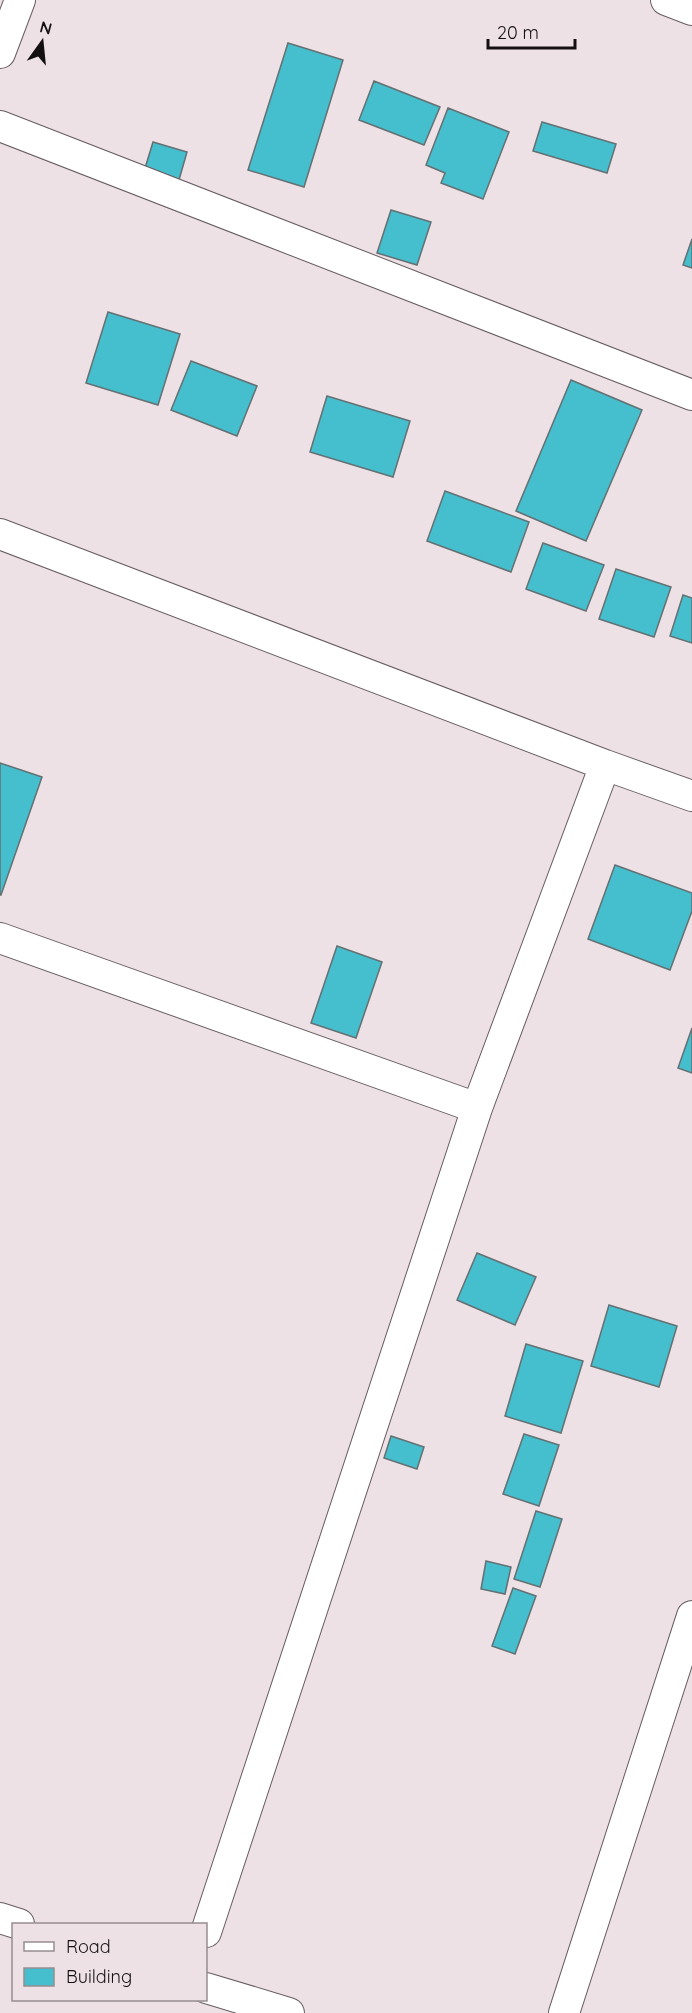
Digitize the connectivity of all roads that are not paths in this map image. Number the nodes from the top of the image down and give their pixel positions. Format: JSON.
{"nodes":[{"id":1,"x":20,"y":0,"type":"edge"},
{"id":2,"x":666,"y":0,"type":"edge"},
{"id":3,"x":692,"y":10,"type":"edge"},
{"id":4,"x":0,"y":53,"type":"edge"},
{"id":5,"x":0,"y":126,"type":"edge"},
{"id":6,"x":692,"y":395,"type":"edge"},
{"id":7,"x":0,"y":534,"type":"edge"},
{"id":8,"x":605,"y":765,"type":"junction"},
{"id":9,"x":692,"y":796,"type":"edge"},
{"id":10,"x":0,"y":938,"type":"edge"},
{"id":11,"x":477,"y":1108,"type":"junction"},
{"id":12,"x":692,"y":1616,"type":"edge"},
{"id":13,"x":0,"y":1918,"type":"edge"},
{"id":14,"x":16,"y":1923,"type":"edge"},
{"id":15,"x":207,"y":1929,"type":"edge"},
{"id":16,"x":207,"y":1988,"type":"edge"},
{"id":17,"x":289,"y":2013,"type":"edge"},
{"id":18,"x":564,"y":2013,"type":"edge"}],
"edges":[{"from":1,"to":4,"type":"street"},
{"from":2,"to":3,"type":"street"},
{"from":5,"to":6,"type":"street"},
{"from":7,"to":8,"type":"street"},
{"from":8,"to":9,"type":"street"},
{"from":8,"to":11,"type":"street"},
{"from":10,"to":11,"type":"street"},
{"from":11,"to":15,"type":"street"},
{"from":12,"to":18,"type":"street"},
{"from":13,"to":14,"type":"street"},
{"from":16,"to":17,"type":"street"}]}
